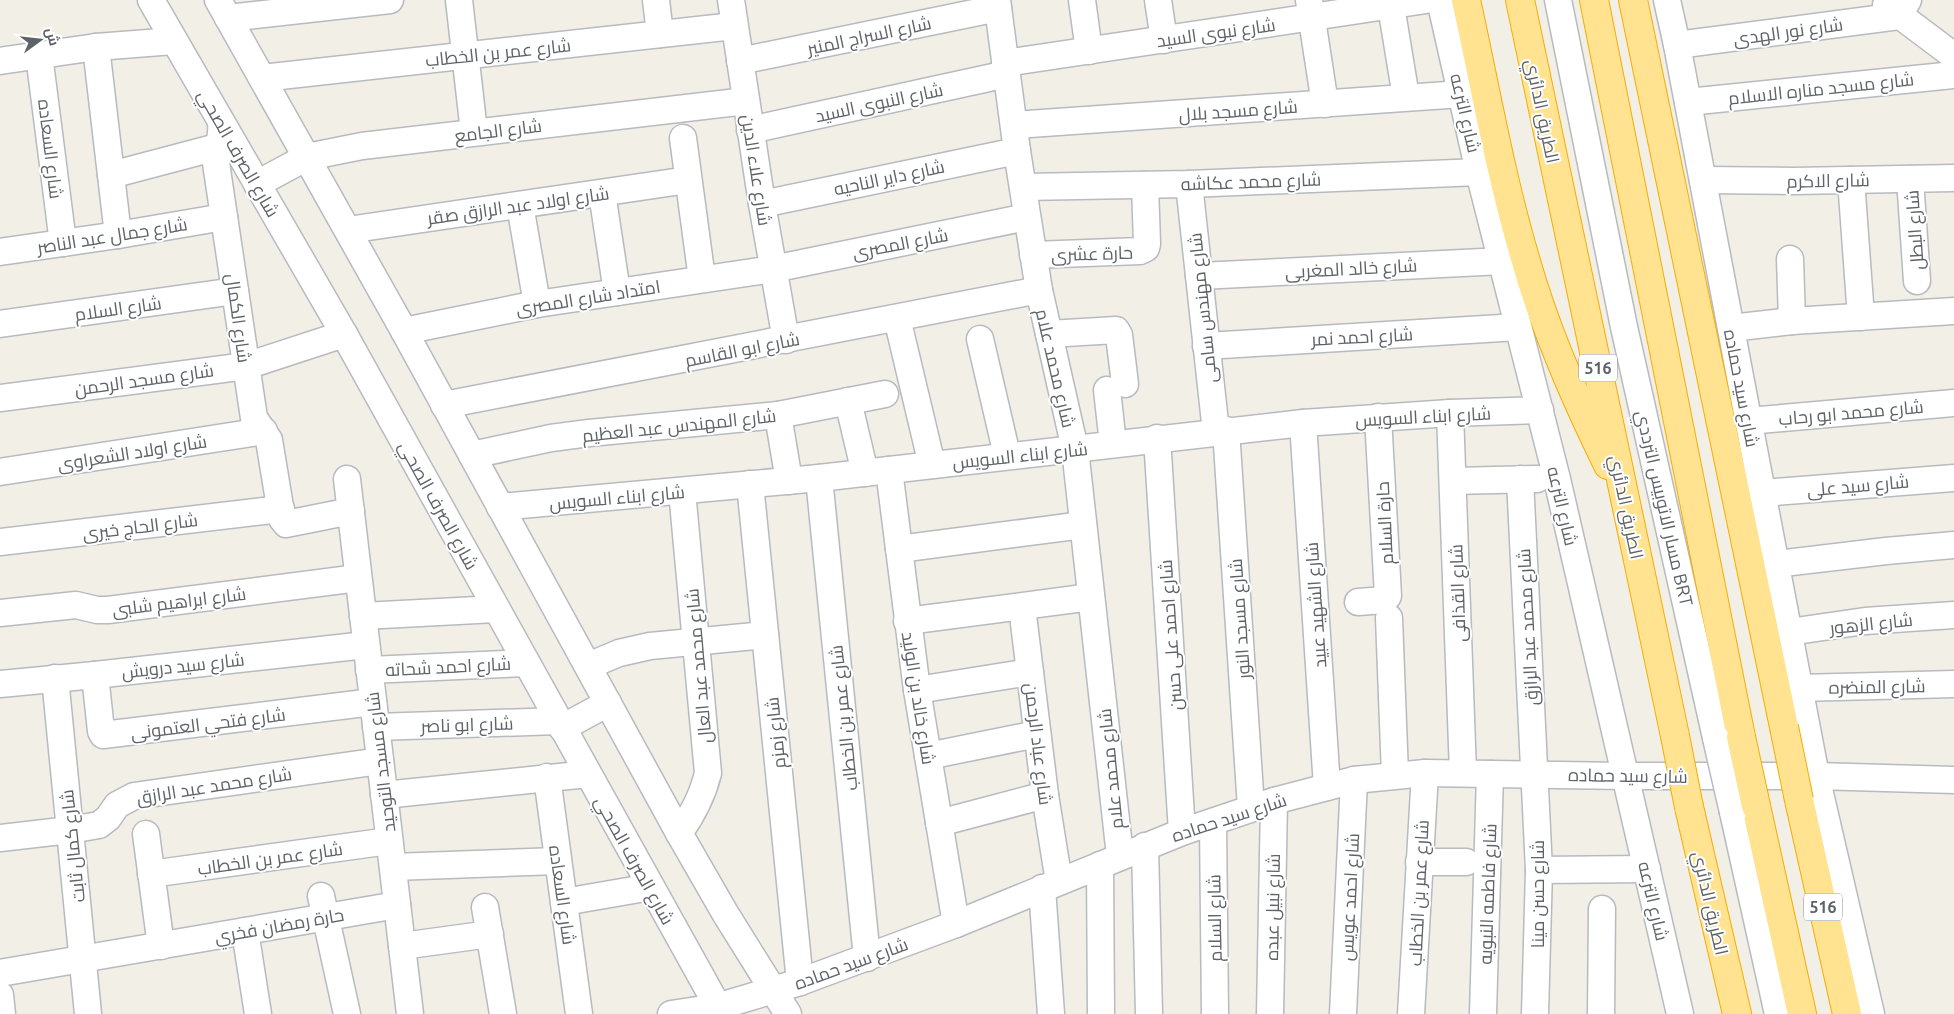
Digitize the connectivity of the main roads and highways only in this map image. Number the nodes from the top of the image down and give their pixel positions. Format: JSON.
{"nodes":[{"id":1,"x":1466,"y":0,"type":"edge"},
{"id":2,"x":1520,"y":0,"type":"edge"},
{"id":3,"x":1594,"y":0,"type":"edge"},
{"id":4,"x":1633,"y":0,"type":"edge"},
{"id":5,"x":1626,"y":500,"type":"junction"},
{"id":6,"x":1737,"y":1014,"type":"edge"},
{"id":7,"x":1802,"y":1014,"type":"edge"},
{"id":8,"x":1847,"y":1014,"type":"edge"}],
"edges":[{"from":1,"to":5,"type":"highway"},
{"from":2,"to":5,"type":"highway","name":"الطريق الدائري","number":"516"},
{"from":3,"to":7,"type":"highway","number":"516","bridge":true},
{"from":4,"to":8,"type":"highway","number":"516","bridge":true},
{"from":5,"to":6,"type":"highway","name":"الطريق الدائري","number":"516","bridge":true}]}
